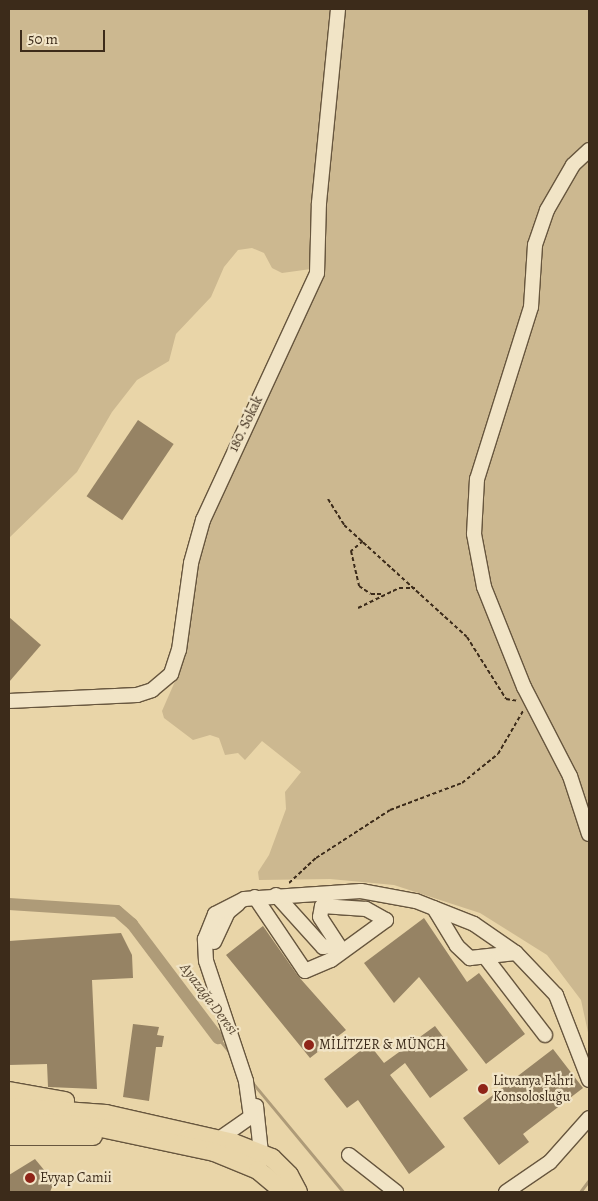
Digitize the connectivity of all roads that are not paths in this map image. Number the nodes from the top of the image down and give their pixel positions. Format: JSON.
{"nodes":[{"id":1,"x":338,"y":9,"type":"edge"},
{"id":2,"x":589,"y":150,"type":"edge"},
{"id":3,"x":9,"y":702,"type":"edge"},
{"id":4,"x":589,"y":834,"type":"edge"},
{"id":5,"x":276,"y":895,"type":"junction"},
{"id":6,"x":250,"y":898,"type":"junction"},
{"id":7,"x":434,"y":908,"type":"junction"},
{"id":8,"x":516,"y":953,"type":"junction"},
{"id":9,"x":486,"y":958,"type":"junction"},
{"id":10,"x":545,"y":1034,"type":"dead end"},
{"id":11,"x":589,"y":1080,"type":"edge"},
{"id":12,"x":9,"y":1091,"type":"edge"},
{"id":13,"x":252,"y":1099,"type":"junction"},
{"id":14,"x":9,"y":1107,"type":"edge"},
{"id":15,"x":106,"y":1114,"type":"junction"},
{"id":16,"x":589,"y":1118,"type":"edge"},
{"id":17,"x":9,"y":1121,"type":"edge"},
{"id":18,"x":9,"y":1136,"type":"edge"},
{"id":19,"x":219,"y":1139,"type":"junction"},
{"id":20,"x":166,"y":1140,"type":"junction"},
{"id":21,"x":261,"y":1153,"type":"junction"},
{"id":22,"x":349,"y":1155,"type":"dead end"},
{"id":23,"x":284,"y":1192,"type":"edge"},
{"id":24,"x":298,"y":1192,"type":"edge"},
{"id":25,"x":396,"y":1192,"type":"edge"},
{"id":26,"x":506,"y":1192,"type":"edge"}],
"edges":[{"from":1,"to":3,"type":"street","name":"180. Sokak"},
{"from":2,"to":4,"type":"street"},
{"from":5,"to":6,"type":"street"},
{"from":5,"to":6,"type":"street"},
{"from":5,"to":7,"type":"street"},
{"from":6,"to":13,"type":"street"},
{"from":7,"to":8,"type":"street"},
{"from":7,"to":9,"type":"street"},
{"from":8,"to":9,"type":"street"},
{"from":8,"to":11,"type":"street"},
{"from":9,"to":10,"type":"street"},
{"from":12,"to":15,"type":"main road"},
{"from":13,"to":19,"type":"street"},
{"from":13,"to":21,"type":"street"},
{"from":14,"to":15,"type":"main road"},
{"from":15,"to":19,"type":"main road"},
{"from":16,"to":26,"type":"street"},
{"from":17,"to":20,"type":"main road"},
{"from":18,"to":20,"type":"main road"},
{"from":19,"to":21,"type":"main road"},
{"from":20,"to":23,"type":"main road"},
{"from":21,"to":24,"type":"main road"},
{"from":22,"to":25,"type":"street"}]}
